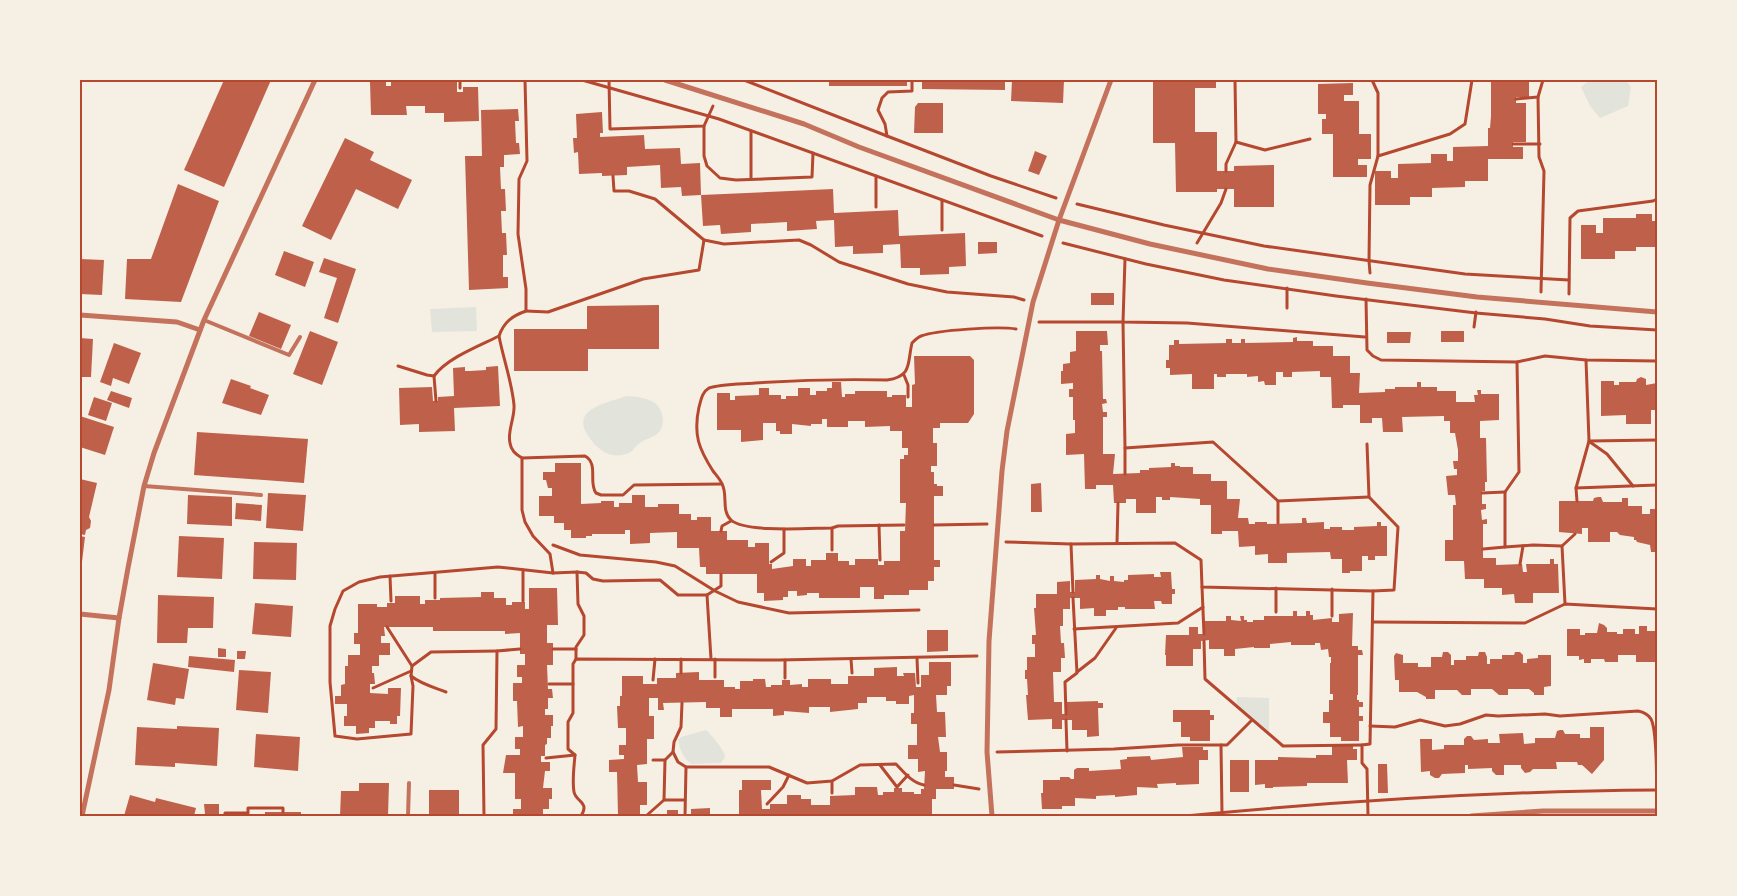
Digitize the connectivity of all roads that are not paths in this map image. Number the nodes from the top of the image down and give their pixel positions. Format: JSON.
{"nodes":[{"id":1,"x":315,"y":80,"type":"edge"},
{"id":2,"x":665,"y":80,"type":"edge"},
{"id":3,"x":1112,"y":80,"type":"edge"},
{"id":4,"x":1059,"y":220,"type":"junction"},
{"id":5,"x":1657,"y":312,"type":"edge"},
{"id":6,"x":80,"y":315,"type":"edge"},
{"id":7,"x":204,"y":320,"type":"junction"},
{"id":8,"x":200,"y":330,"type":"junction"},
{"id":9,"x":300,"y":337,"type":"dead end"},
{"id":10,"x":144,"y":486,"type":"junction"},
{"id":11,"x":261,"y":496,"type":"dead end"},
{"id":12,"x":80,"y":614,"type":"edge"},
{"id":13,"x":118,"y":618,"type":"junction"},
{"id":14,"x":409,"y":783,"type":"dead end"},
{"id":15,"x":1657,"y":811,"type":"edge"},
{"id":16,"x":1543,"y":814,"type":"edge"},
{"id":17,"x":82,"y":816,"type":"edge"},
{"id":18,"x":408,"y":816,"type":"edge"},
{"id":19,"x":992,"y":816,"type":"edge"},
{"id":20,"x":1471,"y":816,"type":"edge"}],
"edges":[{"from":1,"to":7,"type":"street"},
{"from":2,"to":4,"type":"street"},
{"from":3,"to":4,"type":"street"},
{"from":4,"to":5,"type":"street"},
{"from":4,"to":19,"type":"street"},
{"from":6,"to":8,"type":"street"},
{"from":7,"to":8,"type":"street"},
{"from":7,"to":9,"type":"lane"},
{"from":8,"to":10,"type":"street"},
{"from":10,"to":11,"type":"lane"},
{"from":10,"to":13,"type":"street"},
{"from":12,"to":13,"type":"street"},
{"from":13,"to":17,"type":"street"},
{"from":14,"to":18,"type":"lane"},
{"from":15,"to":16,"type":"street"},
{"from":16,"to":20,"type":"street"}]}
